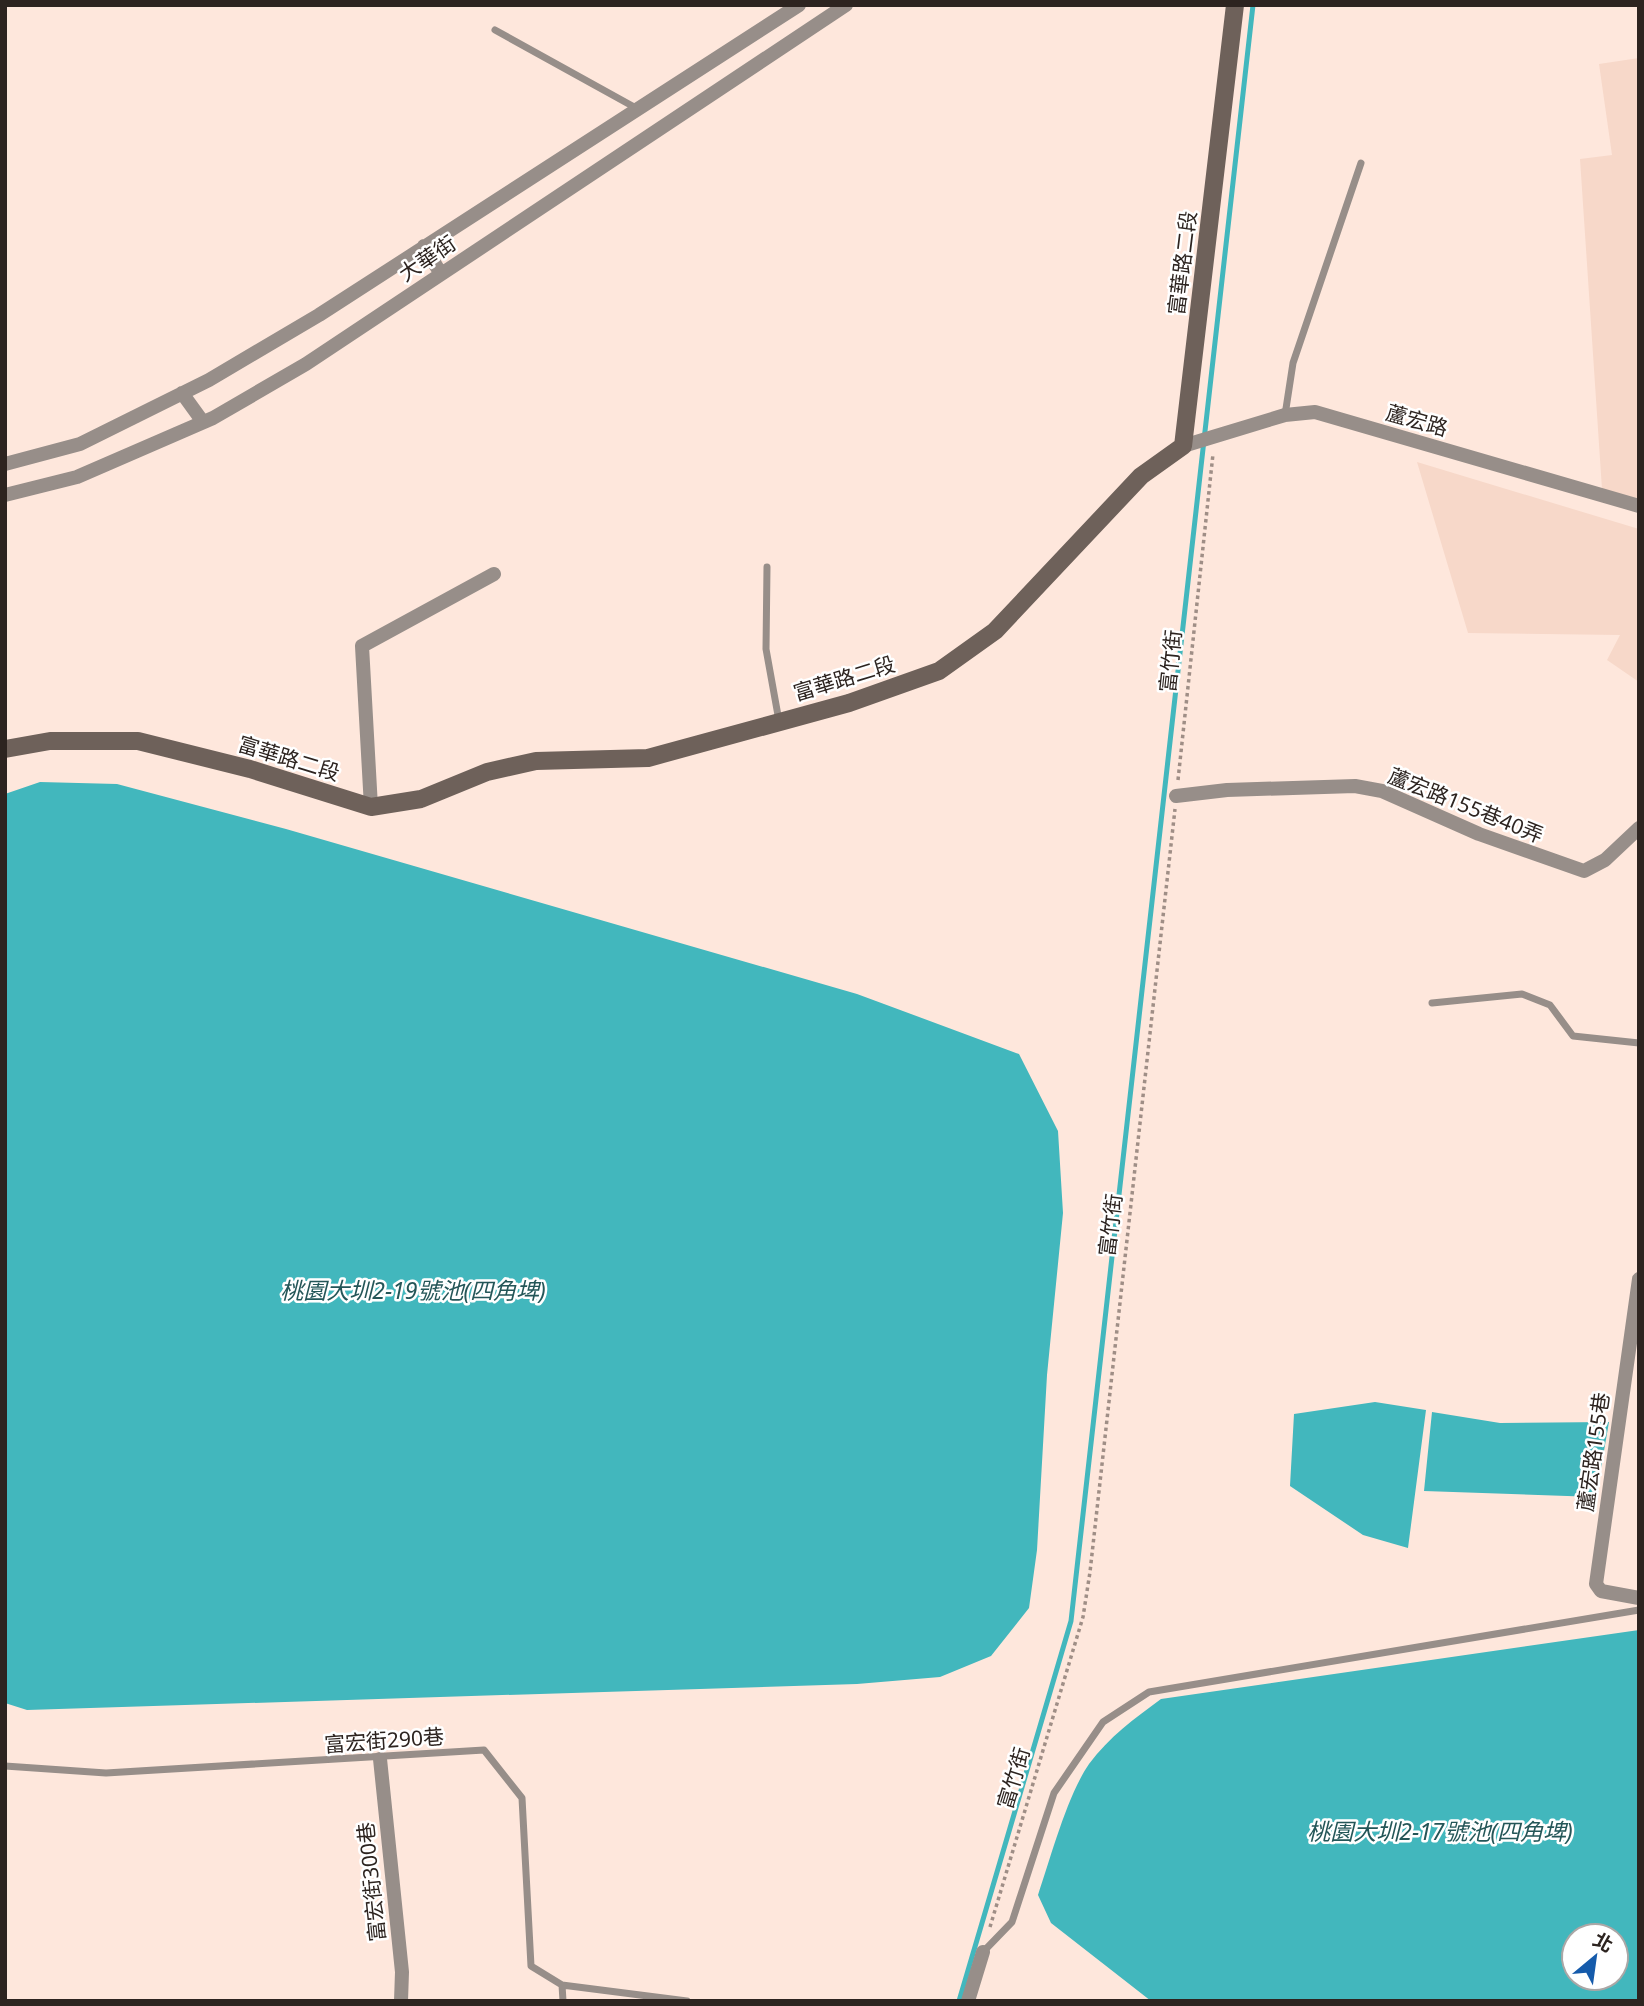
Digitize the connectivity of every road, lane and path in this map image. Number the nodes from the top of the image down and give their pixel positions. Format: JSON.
{"nodes":[{"id":1,"x":799,"y":5,"type":"edge"},
{"id":2,"x":846,"y":5,"type":"edge"},
{"id":3,"x":1235,"y":5,"type":"edge"},
{"id":4,"x":495,"y":30,"type":"dead end"},
{"id":5,"x":715,"y":60,"type":"junction"},
{"id":6,"x":729,"y":81,"type":"junction"},
{"id":7,"x":636,"y":108,"type":"junction"},
{"id":8,"x":1361,"y":163,"type":"dead end"},
{"id":9,"x":424,"y":246,"type":"junction"},
{"id":10,"x":441,"y":274,"type":"junction"},
{"id":11,"x":182,"y":393,"type":"junction"},
{"id":12,"x":1284,"y":415,"type":"junction"},
{"id":13,"x":203,"y":422,"type":"junction"},
{"id":14,"x":1201,"y":442,"type":"junction"},
{"id":15,"x":5,"y":464,"type":"edge"},
{"id":16,"x":5,"y":495,"type":"edge"},
{"id":17,"x":1639,"y":506,"type":"edge"},
{"id":18,"x":767,"y":567,"type":"dead end"},
{"id":19,"x":494,"y":574,"type":"dead end"},
{"id":20,"x":779,"y":722,"type":"junction"},
{"id":21,"x":5,"y":749,"type":"edge"},
{"id":22,"x":1176,"y":796,"type":"junction"},
{"id":23,"x":371,"y":807,"type":"junction"},
{"id":24,"x":1639,"y":828,"type":"edge"},
{"id":25,"x":1432,"y":1003,"type":"dead end"},
{"id":26,"x":1639,"y":1043,"type":"edge"},
{"id":27,"x":1639,"y":1279,"type":"edge"},
{"id":28,"x":1639,"y":1598,"type":"edge"},
{"id":29,"x":1639,"y":1609,"type":"edge"},
{"id":30,"x":380,"y":1759,"type":"junction"},
{"id":31,"x":5,"y":1766,"type":"edge"},
{"id":32,"x":983,"y":1952,"type":"junction"},
{"id":33,"x":562,"y":1984,"type":"junction"},
{"id":34,"x":401,"y":2001,"type":"edge"},
{"id":35,"x":563,"y":2001,"type":"edge"},
{"id":36,"x":687,"y":2001,"type":"edge"},
{"id":37,"x":968,"y":2001,"type":"edge"}],
"edges":[{"from":1,"to":5,"type":"street","name":"大華街"},
{"from":2,"to":6,"type":"street","name":"大華街"},
{"from":3,"to":14,"type":"street","name":"富華路二段"},
{"from":4,"to":7,"type":"lane"},
{"from":5,"to":6,"type":"street"},
{"from":5,"to":7,"type":"street","name":"大華街"},
{"from":6,"to":10,"type":"street","name":"大華街"},
{"from":7,"to":9,"type":"street","name":"大華街"},
{"from":8,"to":12,"type":"lane"},
{"from":9,"to":10,"type":"street"},
{"from":9,"to":11,"type":"street","name":"大華街"},
{"from":10,"to":13,"type":"street","name":"大華街"},
{"from":11,"to":13,"type":"street"},
{"from":11,"to":15,"type":"street","name":"大華街"},
{"from":12,"to":14,"type":"street","name":"蘆宏路"},
{"from":12,"to":17,"type":"street","name":"蘆宏路"},
{"from":13,"to":16,"type":"street","name":"大華街"},
{"from":14,"to":20,"type":"street","name":"富華路二段"},
{"from":14,"to":22,"type":"path","name":"富竹街"},
{"from":18,"to":20,"type":"lane"},
{"from":19,"to":23,"type":"street"},
{"from":20,"to":23,"type":"street","name":"富華路二段"},
{"from":21,"to":23,"type":"street","name":"富華路二段"},
{"from":22,"to":24,"type":"street","name":"蘆宏路155巷40弄"},
{"from":22,"to":32,"type":"path","name":"富竹街"},
{"from":25,"to":26,"type":"lane"},
{"from":27,"to":28,"type":"street","name":"蘆宏路155巷"},
{"from":29,"to":32,"type":"lane"},
{"from":30,"to":31,"type":"lane","name":"富宏街290巷"},
{"from":30,"to":33,"type":"lane","name":"富宏街290巷"},
{"from":30,"to":34,"type":"street","name":"富宏街300巷"},
{"from":32,"to":37,"type":"street"},
{"from":33,"to":35,"type":"lane"},
{"from":33,"to":36,"type":"lane"}]}
